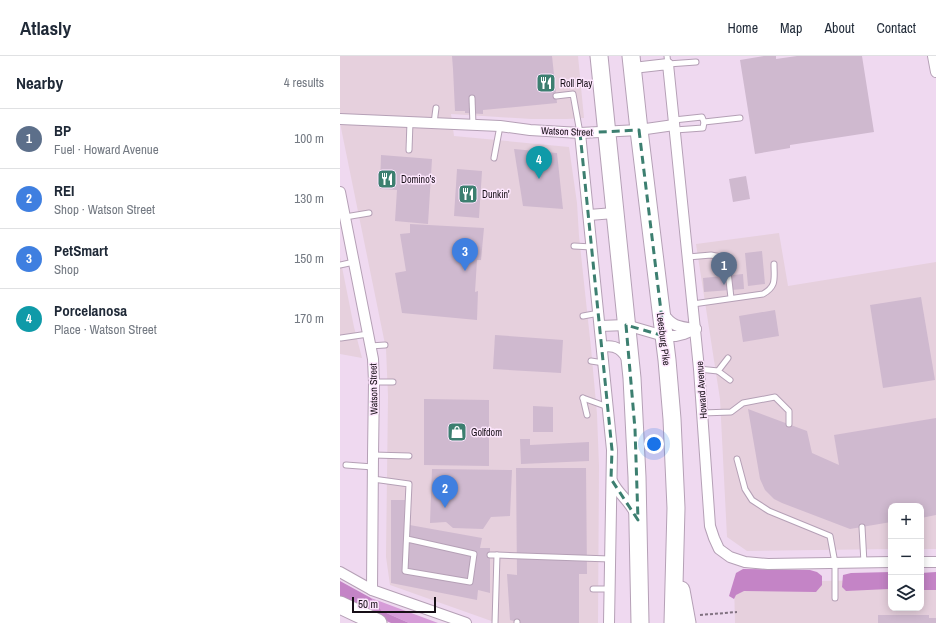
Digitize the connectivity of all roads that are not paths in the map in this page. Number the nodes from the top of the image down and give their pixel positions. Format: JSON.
{"nodes":[{"id":1,"x":598,"y":56,"type":"edge"},
{"id":2,"x":668,"y":60,"type":"edge"},
{"id":3,"x":632,"y":62,"type":"edge"},
{"id":4,"x":696,"y":62,"type":"dead end"},
{"id":5,"x":556,"y":96,"type":"dead end"},
{"id":6,"x":472,"y":98,"type":"dead end"},
{"id":7,"x":436,"y":108,"type":"dead end"},
{"id":8,"x":740,"y":118,"type":"dead end"},
{"id":9,"x":340,"y":119,"type":"edge"},
{"id":10,"x":410,"y":122,"type":"junction"},
{"id":11,"x":434,"y":123,"type":"junction"},
{"id":12,"x":473,"y":125,"type":"junction"},
{"id":13,"x":674,"y":125,"type":"junction"},
{"id":14,"x":703,"y":125,"type":"junction"},
{"id":15,"x":500,"y":126,"type":"junction"},
{"id":16,"x":639,"y":130,"type":"junction"},
{"id":17,"x":606,"y":131,"type":"junction"},
{"id":18,"x":580,"y":133,"type":"junction"},
{"id":19,"x":409,"y":150,"type":"dead end"},
{"id":20,"x":494,"y":158,"type":"dead end"},
{"id":21,"x":340,"y":192,"type":"edge"},
{"id":22,"x":369,"y":213,"type":"dead end"},
{"id":23,"x":614,"y":213,"type":"junction"},
{"id":24,"x":589,"y":215,"type":"junction"},
{"id":25,"x":342,"y":217,"type":"edge"},
{"id":26,"x":574,"y":246,"type":"dead end"},
{"id":27,"x":592,"y":247,"type":"junction"},
{"id":28,"x":688,"y":257,"type":"junction"},
{"id":29,"x":354,"y":262,"type":"junction"},
{"id":30,"x":774,"y":264,"type":"dead end"},
{"id":31,"x":340,"y":266,"type":"edge"},
{"id":32,"x":731,"y":298,"type":"junction"},
{"id":33,"x":693,"y":304,"type":"junction"},
{"id":34,"x":660,"y":310,"type":"junction"},
{"id":35,"x":599,"y":313,"type":"junction"},
{"id":36,"x":583,"y":316,"type":"dead end"},
{"id":37,"x":626,"y":325,"type":"junction"},
{"id":38,"x":600,"y":326,"type":"junction"},
{"id":39,"x":696,"y":328,"type":"junction"},
{"id":40,"x":368,"y":334,"type":"junction"},
{"id":41,"x":664,"y":336,"type":"junction"},
{"id":42,"x":341,"y":338,"type":"edge"},
{"id":43,"x":385,"y":345,"type":"dead end"},
{"id":44,"x":370,"y":346,"type":"junction"},
{"id":45,"x":602,"y":347,"type":"junction"},
{"id":46,"x":728,"y":358,"type":"dead end"},
{"id":47,"x":591,"y":361,"type":"dead end"},
{"id":48,"x":604,"y":363,"type":"junction"},
{"id":49,"x":631,"y":367,"type":"junction"},
{"id":50,"x":700,"y":369,"type":"junction"},
{"id":51,"x":718,"y":371,"type":"junction"},
{"id":52,"x":730,"y":380,"type":"dead end"},
{"id":53,"x":374,"y":382,"type":"junction"},
{"id":54,"x":393,"y":382,"type":"dead end"},
{"id":55,"x":608,"y":407,"type":"junction"},
{"id":56,"x":702,"y":413,"type":"junction"},
{"id":57,"x":587,"y":415,"type":"dead end"},
{"id":58,"x":789,"y":424,"type":"dead end"},
{"id":59,"x":373,"y":455,"type":"junction"},
{"id":60,"x":409,"y":456,"type":"dead end"},
{"id":61,"x":737,"y":459,"type":"dead end"},
{"id":62,"x":346,"y":465,"type":"dead end"},
{"id":63,"x":373,"y":467,"type":"junction"},
{"id":64,"x":372,"y":479,"type":"junction"},
{"id":65,"x":611,"y":479,"type":"junction"},
{"id":66,"x":638,"y":520,"type":"junction"},
{"id":67,"x":862,"y":527,"type":"dead end"},
{"id":68,"x":407,"y":539,"type":"junction"},
{"id":69,"x":490,"y":555,"type":"dead end"},
{"id":70,"x":497,"y":555,"type":"junction"},
{"id":71,"x":675,"y":555,"type":"junction"},
{"id":72,"x":610,"y":559,"type":"junction"},
{"id":73,"x":888,"y":562,"type":"edge"},
{"id":74,"x":924,"y":562,"type":"edge"},
{"id":75,"x":936,"y":562,"type":"edge"},
{"id":76,"x":835,"y":563,"type":"junction"},
{"id":77,"x":864,"y":563,"type":"junction"},
{"id":78,"x":340,"y":572,"type":"edge"},
{"id":79,"x":593,"y":589,"type":"dead end"},
{"id":80,"x":610,"y":589,"type":"junction"},
{"id":81,"x":372,"y":590,"type":"junction"},
{"id":82,"x":835,"y":598,"type":"dead end"},
{"id":83,"x":340,"y":605,"type":"edge"},
{"id":84,"x":693,"y":619,"type":"edge"},
{"id":85,"x":378,"y":623,"type":"edge"},
{"id":86,"x":466,"y":623,"type":"edge"},
{"id":87,"x":495,"y":623,"type":"edge"},
{"id":88,"x":609,"y":623,"type":"edge"},
{"id":89,"x":640,"y":623,"type":"edge"},
{"id":90,"x":673,"y":623,"type":"edge"}],
"edges":[{"from":1,"to":17,"type":"highway"},
{"from":2,"to":3,"type":"street"},
{"from":2,"to":4,"type":"lane"},
{"from":2,"to":13,"type":"street","name":"Howard Avenue"},
{"from":3,"to":16,"type":"highway","name":"Leesburg Pike"},
{"from":5,"to":18,"type":"lane"},
{"from":6,"to":12,"type":"lane"},
{"from":7,"to":11,"type":"lane"},
{"from":8,"to":14,"type":"lane"},
{"from":9,"to":10,"type":"street","name":"Watson Street"},
{"from":10,"to":11,"type":"street","name":"Watson Street"},
{"from":10,"to":19,"type":"lane"},
{"from":11,"to":12,"type":"street","name":"Watson Street"},
{"from":12,"to":15,"type":"street","name":"Watson Street"},
{"from":13,"to":14,"type":"lane"},
{"from":13,"to":14,"type":"lane"},
{"from":13,"to":16,"type":"street","name":"Watson Street"},
{"from":13,"to":28,"type":"street","name":"Howard Avenue"},
{"from":15,"to":18,"type":"street","name":"Watson Street"},
{"from":15,"to":20,"type":"lane"},
{"from":16,"to":17,"type":"street","name":"Watson Street"},
{"from":16,"to":34,"type":"highway","name":"Leesburg Pike"},
{"from":17,"to":18,"type":"street","name":"Watson Street"},
{"from":17,"to":23,"type":"highway"},
{"from":18,"to":24,"type":"street"},
{"from":21,"to":25,"type":"street","name":"Watson Street"},
{"from":22,"to":25,"type":"lane"},
{"from":23,"to":24,"type":"street"},
{"from":23,"to":37,"type":"highway"},
{"from":24,"to":27,"type":"street"},
{"from":25,"to":29,"type":"street","name":"Watson Street"},
{"from":26,"to":27,"type":"lane"},
{"from":27,"to":35,"type":"street"},
{"from":28,"to":32,"type":"lane"},
{"from":28,"to":33,"type":"street","name":"Howard Avenue"},
{"from":29,"to":31,"type":"lane"},
{"from":29,"to":40,"type":"street","name":"Watson Street"},
{"from":30,"to":32,"type":"lane"},
{"from":32,"to":33,"type":"lane"},
{"from":33,"to":39,"type":"street","name":"Howard Avenue"},
{"from":34,"to":39,"type":"street"},
{"from":34,"to":41,"type":"highway","name":"Leesburg Pike"},
{"from":35,"to":36,"type":"lane"},
{"from":35,"to":38,"type":"street"},
{"from":37,"to":38,"type":"street"},
{"from":37,"to":41,"type":"street"},
{"from":37,"to":49,"type":"highway"},
{"from":38,"to":45,"type":"street"},
{"from":39,"to":41,"type":"street"},
{"from":39,"to":50,"type":"street","name":"Howard Avenue"},
{"from":40,"to":42,"type":"lane"},
{"from":40,"to":44,"type":"street","name":"Watson Street"},
{"from":41,"to":71,"type":"highway","name":"Leesburg Pike"},
{"from":43,"to":44,"type":"lane"},
{"from":44,"to":53,"type":"street","name":"Watson Street"},
{"from":45,"to":48,"type":"street"},
{"from":45,"to":49,"type":"street"},
{"from":46,"to":51,"type":"lane"},
{"from":47,"to":48,"type":"lane"},
{"from":48,"to":55,"type":"street"},
{"from":49,"to":66,"type":"highway"},
{"from":50,"to":51,"type":"lane"},
{"from":50,"to":56,"type":"street","name":"Howard Avenue"},
{"from":51,"to":52,"type":"lane"},
{"from":53,"to":54,"type":"lane"},
{"from":53,"to":59,"type":"street","name":"Watson Street"},
{"from":55,"to":57,"type":"lane"},
{"from":55,"to":65,"type":"street"},
{"from":56,"to":58,"type":"lane"},
{"from":56,"to":76,"type":"street","name":"Howard Avenue"},
{"from":59,"to":60,"type":"lane"},
{"from":59,"to":63,"type":"street","name":"Watson Street"},
{"from":61,"to":76,"type":"lane"},
{"from":62,"to":63,"type":"lane"},
{"from":63,"to":64,"type":"street","name":"Watson Street"},
{"from":64,"to":68,"type":"lane"},
{"from":64,"to":81,"type":"street","name":"Watson Street"},
{"from":65,"to":66,"type":"street"},
{"from":65,"to":72,"type":"street"},
{"from":66,"to":89,"type":"highway"},
{"from":67,"to":77,"type":"lane"},
{"from":68,"to":68,"type":"lane"},
{"from":69,"to":70,"type":"lane"},
{"from":70,"to":72,"type":"lane"},
{"from":70,"to":87,"type":"lane"},
{"from":71,"to":84,"type":"highway"},
{"from":71,"to":90,"type":"highway","name":"Leesburg Pike"},
{"from":72,"to":80,"type":"street"},
{"from":73,"to":77,"type":"street","name":"Howard Avenue"},
{"from":74,"to":75,"type":"street"},
{"from":76,"to":77,"type":"street","name":"Howard Avenue"},
{"from":76,"to":82,"type":"lane"},
{"from":78,"to":81,"type":"street"},
{"from":79,"to":80,"type":"lane"},
{"from":80,"to":88,"type":"street"},
{"from":81,"to":86,"type":"street"},
{"from":83,"to":85,"type":"highway"}]}
